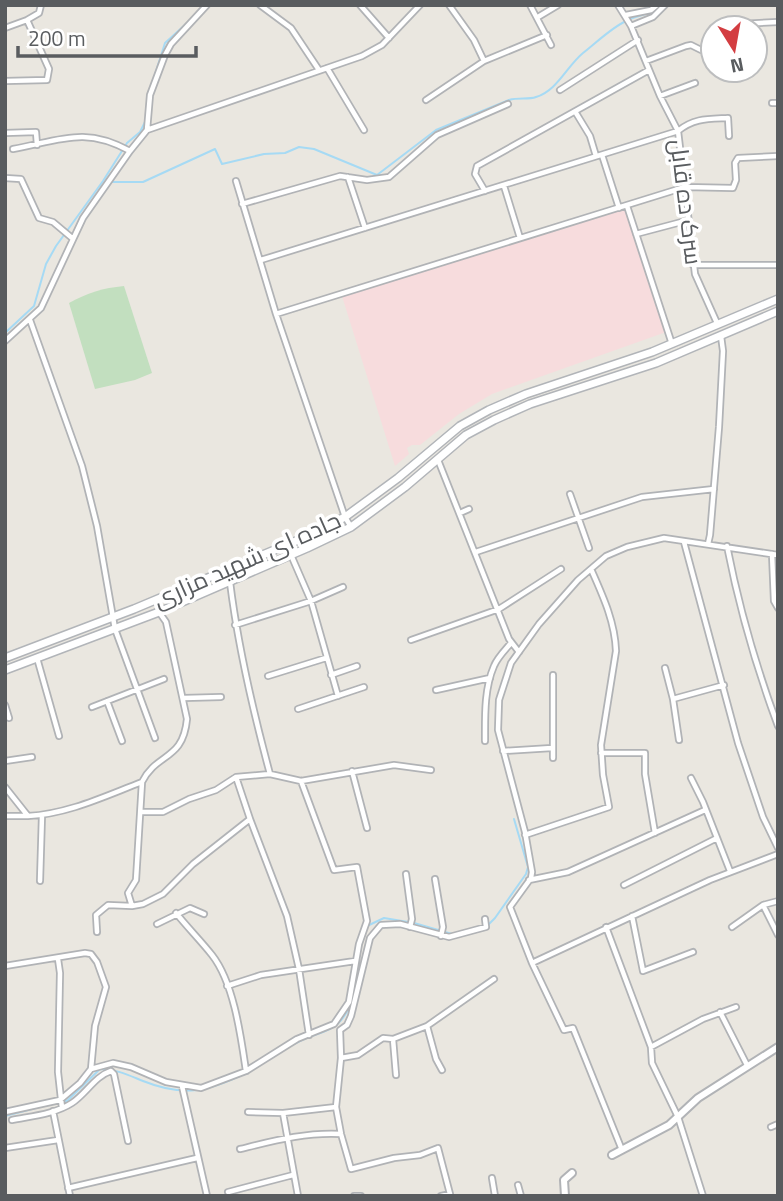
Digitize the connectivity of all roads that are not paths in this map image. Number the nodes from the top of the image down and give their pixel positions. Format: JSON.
{"nodes":[{"id":1,"x":41,"y":5,"type":"edge"},
{"id":2,"x":207,"y":5,"type":"edge"},
{"id":3,"x":260,"y":5,"type":"edge"},
{"id":4,"x":360,"y":5,"type":"edge"},
{"id":5,"x":420,"y":5,"type":"edge"},
{"id":6,"x":449,"y":5,"type":"edge"},
{"id":7,"x":530,"y":5,"type":"edge"},
{"id":8,"x":558,"y":5,"type":"edge"},
{"id":9,"x":618,"y":5,"type":"edge"},
{"id":10,"x":657,"y":5,"type":"edge"},
{"id":11,"x":665,"y":5,"type":"edge"},
{"id":12,"x":626,"y":15,"type":"junction"},
{"id":13,"x":538,"y":17,"type":"junction"},
{"id":14,"x":27,"y":20,"type":"junction"},
{"id":15,"x":631,"y":26,"type":"junction"},
{"id":16,"x":5,"y":27,"type":"edge"},
{"id":17,"x":547,"y":35,"type":"junction"},
{"id":18,"x":389,"y":38,"type":"junction"},
{"id":19,"x":638,"y":40,"type":"junction"},
{"id":20,"x":551,"y":45,"type":"dead end"},
{"id":21,"x":699,"y":49,"type":"edge"},
{"id":22,"x":484,"y":61,"type":"junction"},
{"id":23,"x":646,"y":61,"type":"junction"},
{"id":24,"x":327,"y":68,"type":"junction"},
{"id":25,"x":649,"y":70,"type":"junction"},
{"id":26,"x":319,"y":71,"type":"junction"},
{"id":27,"x":5,"y":81,"type":"edge"},
{"id":28,"x":695,"y":83,"type":"dead end"},
{"id":29,"x":560,"y":90,"type":"dead end"},
{"id":30,"x":660,"y":96,"type":"junction"},
{"id":31,"x":426,"y":100,"type":"dead end"},
{"id":32,"x":508,"y":104,"type":"dead end"},
{"id":33,"x":575,"y":112,"type":"junction"},
{"id":34,"x":147,"y":130,"type":"junction"},
{"id":35,"x":363,"y":130,"type":"dead end"},
{"id":36,"x":678,"y":131,"type":"junction"},
{"id":37,"x":5,"y":133,"type":"edge"},
{"id":38,"x":729,"y":136,"type":"dead end"},
{"id":39,"x":37,"y":145,"type":"junction"},
{"id":40,"x":13,"y":149,"type":"dead end"},
{"id":41,"x":130,"y":151,"type":"junction"},
{"id":42,"x":602,"y":155,"type":"junction"},
{"id":43,"x":596,"y":156,"type":"junction"},
{"id":44,"x":778,"y":156,"type":"edge"},
{"id":45,"x":348,"y":177,"type":"junction"},
{"id":46,"x":5,"y":178,"type":"edge"},
{"id":47,"x":236,"y":181,"type":"dead end"},
{"id":48,"x":504,"y":186,"type":"junction"},
{"id":49,"x":685,"y":187,"type":"junction"},
{"id":50,"x":485,"y":191,"type":"junction"},
{"id":51,"x":242,"y":204,"type":"junction"},
{"id":52,"x":627,"y":206,"type":"junction"},
{"id":53,"x":619,"y":208,"type":"junction"},
{"id":54,"x":689,"y":220,"type":"junction"},
{"id":55,"x":365,"y":228,"type":"junction"},
{"id":56,"x":636,"y":234,"type":"junction"},
{"id":57,"x":72,"y":238,"type":"junction"},
{"id":58,"x":520,"y":238,"type":"junction"},
{"id":59,"x":261,"y":260,"type":"junction"},
{"id":60,"x":693,"y":265,"type":"junction"},
{"id":61,"x":778,"y":265,"type":"edge"},
{"id":62,"x":778,"y":299,"type":"edge"},
{"id":63,"x":778,"y":311,"type":"edge"},
{"id":64,"x":276,"y":314,"type":"junction"},
{"id":65,"x":30,"y":320,"type":"junction"},
{"id":66,"x":717,"y":324,"type":"junction"},
{"id":67,"x":721,"y":335,"type":"junction"},
{"id":68,"x":5,"y":341,"type":"edge"},
{"id":69,"x":672,"y":344,"type":"junction"},
{"id":70,"x":597,"y":371,"type":"junction"},
{"id":71,"x":601,"y":380,"type":"junction"},
{"id":72,"x":438,"y":460,"type":"junction"},
{"id":73,"x":714,"y":489,"type":"junction"},
{"id":74,"x":570,"y":494,"type":"dead end"},
{"id":75,"x":468,"y":509,"type":"dead end"},
{"id":76,"x":460,"y":513,"type":"junction"},
{"id":77,"x":345,"y":517,"type":"junction"},
{"id":78,"x":577,"y":518,"type":"junction"},
{"id":79,"x":351,"y":527,"type":"junction"},
{"id":80,"x":709,"y":540,"type":"junction"},
{"id":81,"x":684,"y":542,"type":"junction"},
{"id":82,"x":727,"y":547,"type":"junction"},
{"id":83,"x":589,"y":548,"type":"dead end"},
{"id":84,"x":476,"y":552,"type":"junction"},
{"id":85,"x":775,"y":554,"type":"edge"},
{"id":86,"x":291,"y":555,"type":"junction"},
{"id":87,"x":561,"y":569,"type":"dead end"},
{"id":88,"x":591,"y":569,"type":"junction"},
{"id":89,"x":230,"y":582,"type":"junction"},
{"id":90,"x":343,"y":587,"type":"dead end"},
{"id":91,"x":311,"y":601,"type":"junction"},
{"id":92,"x":778,"y":608,"type":"edge"},
{"id":93,"x":499,"y":609,"type":"junction"},
{"id":94,"x":159,"y":612,"type":"junction"},
{"id":95,"x":115,"y":617,"type":"junction"},
{"id":96,"x":235,"y":625,"type":"junction"},
{"id":97,"x":115,"y":629,"type":"junction"},
{"id":98,"x":411,"y":640,"type":"dead end"},
{"id":99,"x":511,"y":643,"type":"junction"},
{"id":100,"x":518,"y":651,"type":"junction"},
{"id":101,"x":5,"y":658,"type":"edge"},
{"id":102,"x":37,"y":658,"type":"junction"},
{"id":103,"x":326,"y":658,"type":"junction"},
{"id":104,"x":357,"y":666,"type":"dead end"},
{"id":105,"x":665,"y":668,"type":"dead end"},
{"id":106,"x":5,"y":670,"type":"edge"},
{"id":107,"x":331,"y":675,"type":"junction"},
{"id":108,"x":553,"y":675,"type":"dead end"},
{"id":109,"x":268,"y":676,"type":"dead end"},
{"id":110,"x":164,"y":678,"type":"dead end"},
{"id":111,"x":490,"y":678,"type":"junction"},
{"id":112,"x":724,"y":685,"type":"junction"},
{"id":113,"x":364,"y":687,"type":"dead end"},
{"id":114,"x":137,"y":690,"type":"junction"},
{"id":115,"x":436,"y":690,"type":"dead end"},
{"id":116,"x":338,"y":696,"type":"junction"},
{"id":117,"x":221,"y":697,"type":"dead end"},
{"id":118,"x":184,"y":698,"type":"junction"},
{"id":119,"x":673,"y":699,"type":"junction"},
{"id":120,"x":107,"y":701,"type":"junction"},
{"id":121,"x":5,"y":705,"type":"edge"},
{"id":122,"x":92,"y":707,"type":"dead end"},
{"id":123,"x":298,"y":709,"type":"dead end"},
{"id":124,"x":9,"y":718,"type":"dead end"},
{"id":125,"x":778,"y":726,"type":"edge"},
{"id":126,"x":59,"y":736,"type":"dead end"},
{"id":127,"x":155,"y":738,"type":"dead end"},
{"id":128,"x":679,"y":740,"type":"dead end"},
{"id":129,"x":122,"y":741,"type":"dead end"},
{"id":130,"x":485,"y":741,"type":"dead end"},
{"id":131,"x":552,"y":748,"type":"junction"},
{"id":132,"x":503,"y":751,"type":"junction"},
{"id":133,"x":601,"y":752,"type":"junction"},
{"id":134,"x":32,"y":757,"type":"dead end"},
{"id":135,"x":552,"y":758,"type":"dead end"},
{"id":136,"x":5,"y":761,"type":"edge"},
{"id":137,"x":431,"y":770,"type":"dead end"},
{"id":138,"x":352,"y":771,"type":"junction"},
{"id":139,"x":270,"y":774,"type":"junction"},
{"id":140,"x":236,"y":777,"type":"junction"},
{"id":141,"x":691,"y":778,"type":"dead end"},
{"id":142,"x":301,"y":781,"type":"junction"},
{"id":143,"x":142,"y":782,"type":"junction"},
{"id":144,"x":5,"y":787,"type":"edge"},
{"id":145,"x":705,"y":810,"type":"junction"},
{"id":146,"x":141,"y":812,"type":"junction"},
{"id":147,"x":42,"y":815,"type":"junction"},
{"id":148,"x":5,"y":816,"type":"edge"},
{"id":149,"x":28,"y":816,"type":"junction"},
{"id":150,"x":250,"y":819,"type":"junction"},
{"id":151,"x":367,"y":828,"type":"dead end"},
{"id":152,"x":655,"y":833,"type":"junction"},
{"id":153,"x":525,"y":835,"type":"junction"},
{"id":154,"x":717,"y":838,"type":"junction"},
{"id":155,"x":778,"y":848,"type":"edge"},
{"id":156,"x":778,"y":854,"type":"edge"},
{"id":157,"x":730,"y":871,"type":"junction"},
{"id":158,"x":406,"y":874,"type":"dead end"},
{"id":159,"x":435,"y":879,"type":"dead end"},
{"id":160,"x":529,"y":880,"type":"junction"},
{"id":161,"x":40,"y":881,"type":"dead end"},
{"id":162,"x":624,"y":885,"type":"dead end"},
{"id":163,"x":778,"y":901,"type":"edge"},
{"id":164,"x":763,"y":905,"type":"junction"},
{"id":165,"x":132,"y":906,"type":"junction"},
{"id":166,"x":176,"y":913,"type":"junction"},
{"id":167,"x":204,"y":914,"type":"dead end"},
{"id":168,"x":632,"y":916,"type":"junction"},
{"id":169,"x":485,"y":919,"type":"dead end"},
{"id":170,"x":157,"y":924,"type":"dead end"},
{"id":171,"x":365,"y":926,"type":"junction"},
{"id":172,"x":410,"y":927,"type":"junction"},
{"id":173,"x":606,"y":927,"type":"junction"},
{"id":174,"x":732,"y":927,"type":"dead end"},
{"id":175,"x":373,"y":930,"type":"junction"},
{"id":176,"x":97,"y":932,"type":"dead end"},
{"id":177,"x":778,"y":935,"type":"edge"},
{"id":178,"x":441,"y":936,"type":"junction"},
{"id":179,"x":693,"y":952,"type":"dead end"},
{"id":180,"x":58,"y":959,"type":"junction"},
{"id":181,"x":355,"y":961,"type":"junction"},
{"id":182,"x":532,"y":963,"type":"junction"},
{"id":183,"x":5,"y":966,"type":"edge"},
{"id":184,"x":299,"y":969,"type":"junction"},
{"id":185,"x":494,"y":979,"type":"dead end"},
{"id":186,"x":227,"y":986,"type":"junction"},
{"id":187,"x":736,"y":1007,"type":"dead end"},
{"id":188,"x":720,"y":1012,"type":"junction"},
{"id":189,"x":427,"y":1026,"type":"junction"},
{"id":190,"x":309,"y":1035,"type":"junction"},
{"id":191,"x":393,"y":1039,"type":"junction"},
{"id":192,"x":651,"y":1047,"type":"junction"},
{"id":193,"x":778,"y":1047,"type":"edge"},
{"id":194,"x":341,"y":1058,"type":"junction"},
{"id":195,"x":747,"y":1065,"type":"junction"},
{"id":196,"x":91,"y":1069,"type":"junction"},
{"id":197,"x":442,"y":1070,"type":"dead end"},
{"id":198,"x":246,"y":1071,"type":"junction"},
{"id":199,"x":396,"y":1075,"type":"dead end"},
{"id":200,"x":181,"y":1086,"type":"junction"},
{"id":201,"x":60,"y":1101,"type":"junction"},
{"id":202,"x":336,"y":1107,"type":"junction"},
{"id":203,"x":62,"y":1108,"type":"junction"},
{"id":204,"x":53,"y":1111,"type":"junction"},
{"id":205,"x":5,"y":1112,"type":"edge"},
{"id":206,"x":248,"y":1112,"type":"dead end"},
{"id":207,"x":283,"y":1113,"type":"junction"},
{"id":208,"x":678,"y":1117,"type":"junction"},
{"id":209,"x":12,"y":1120,"type":"dead end"},
{"id":210,"x":778,"y":1124,"type":"edge"},
{"id":211,"x":771,"y":1127,"type":"dead end"},
{"id":212,"x":341,"y":1135,"type":"junction"},
{"id":213,"x":286,"y":1138,"type":"junction"},
{"id":214,"x":58,"y":1140,"type":"junction"},
{"id":215,"x":128,"y":1141,"type":"dead end"},
{"id":216,"x":5,"y":1148,"type":"edge"},
{"id":217,"x":240,"y":1149,"type":"dead end"},
{"id":218,"x":622,"y":1151,"type":"junction"},
{"id":219,"x":612,"y":1155,"type":"dead end"},
{"id":220,"x":197,"y":1158,"type":"junction"},
{"id":221,"x":572,"y":1173,"type":"dead end"},
{"id":222,"x":293,"y":1175,"type":"junction"},
{"id":223,"x":492,"y":1178,"type":"dead end"},
{"id":224,"x":518,"y":1185,"type":"dead end"},
{"id":225,"x":68,"y":1188,"type":"junction"},
{"id":226,"x":228,"y":1192,"type":"dead end"},
{"id":227,"x":70,"y":1196,"type":"edge"},
{"id":228,"x":207,"y":1196,"type":"edge"},
{"id":229,"x":298,"y":1196,"type":"edge"},
{"id":230,"x":354,"y":1196,"type":"edge"},
{"id":231,"x":361,"y":1196,"type":"edge"},
{"id":232,"x":441,"y":1196,"type":"edge"},
{"id":233,"x":495,"y":1196,"type":"edge"},
{"id":234,"x":521,"y":1196,"type":"edge"},
{"id":235,"x":565,"y":1196,"type":"edge"},
{"id":236,"x":703,"y":1196,"type":"edge"}],
"edges":[{"from":1,"to":14,"type":"street"},
{"from":2,"to":34,"type":"street"},
{"from":3,"to":26,"type":"street"},
{"from":4,"to":18,"type":"street"},
{"from":5,"to":18,"type":"street"},
{"from":6,"to":22,"type":"street"},
{"from":7,"to":13,"type":"street"},
{"from":8,"to":13,"type":"street"},
{"from":9,"to":12,"type":"street","name":"سرک ده قابل"},
{"from":10,"to":12,"type":"street"},
{"from":11,"to":15,"type":"street"},
{"from":12,"to":15,"type":"street","name":"سرک ده قابل"},
{"from":13,"to":17,"type":"street"},
{"from":14,"to":16,"type":"street"},
{"from":14,"to":27,"type":"street"},
{"from":15,"to":19,"type":"street","name":"سرک ده قابل"},
{"from":17,"to":20,"type":"street"},
{"from":17,"to":22,"type":"street"},
{"from":18,"to":24,"type":"street"},
{"from":19,"to":23,"type":"street","name":"سرک ده قابل"},
{"from":19,"to":29,"type":"street"},
{"from":21,"to":23,"type":"street"},
{"from":22,"to":31,"type":"street"},
{"from":23,"to":25,"type":"street","name":"سرک ده قابل"},
{"from":24,"to":26,"type":"street"},
{"from":24,"to":35,"type":"street"},
{"from":25,"to":30,"type":"street","name":"سرک ده قابل"},
{"from":25,"to":33,"type":"street"},
{"from":26,"to":34,"type":"street"},
{"from":28,"to":30,"type":"street"},
{"from":30,"to":36,"type":"street","name":"سرک ده قابل"},
{"from":32,"to":45,"type":"street"},
{"from":33,"to":43,"type":"street"},
{"from":33,"to":50,"type":"street"},
{"from":34,"to":41,"type":"street"},
{"from":36,"to":38,"type":"street"},
{"from":36,"to":42,"type":"street"},
{"from":36,"to":49,"type":"street","name":"سرک ده قابل"},
{"from":37,"to":39,"type":"street"},
{"from":39,"to":40,"type":"street"},
{"from":39,"to":41,"type":"street"},
{"from":41,"to":57,"type":"street"},
{"from":42,"to":43,"type":"street"},
{"from":42,"to":53,"type":"street"},
{"from":43,"to":48,"type":"street"},
{"from":44,"to":49,"type":"street"},
{"from":45,"to":51,"type":"street"},
{"from":45,"to":55,"type":"street"},
{"from":46,"to":57,"type":"street"},
{"from":47,"to":51,"type":"street"},
{"from":48,"to":50,"type":"street"},
{"from":48,"to":58,"type":"street"},
{"from":49,"to":52,"type":"street"},
{"from":49,"to":54,"type":"street","name":"سرک ده قابل"},
{"from":50,"to":55,"type":"street"},
{"from":51,"to":59,"type":"street"},
{"from":52,"to":53,"type":"street"},
{"from":52,"to":56,"type":"street"},
{"from":53,"to":58,"type":"street"},
{"from":54,"to":56,"type":"street"},
{"from":54,"to":60,"type":"street","name":"سرک ده قابل"},
{"from":55,"to":59,"type":"street"},
{"from":56,"to":69,"type":"street"},
{"from":57,"to":65,"type":"street"},
{"from":58,"to":64,"type":"street"},
{"from":59,"to":64,"type":"street"},
{"from":60,"to":61,"type":"street"},
{"from":60,"to":66,"type":"street","name":"سرک ده قابل"},
{"from":62,"to":66,"type":"main road","name":"جاده ای شهید مزاری"},
{"from":63,"to":67,"type":"main road","name":"جاده ای شهید مزاری"},
{"from":64,"to":77,"type":"street"},
{"from":65,"to":68,"type":"street"},
{"from":65,"to":95,"type":"street"},
{"from":66,"to":69,"type":"main road","name":"جاده ای شهید مزاری"},
{"from":67,"to":71,"type":"main road","name":"جاده ای شهید مزاری"},
{"from":67,"to":73,"type":"street"},
{"from":69,"to":70,"type":"main road","name":"جاده ای شهید مزاری"},
{"from":70,"to":71,"type":"main road"},
{"from":70,"to":77,"type":"main road","name":"جاده ای شهید مزاری"},
{"from":71,"to":72,"type":"main road","name":"جاده ای شهید مزاری"},
{"from":72,"to":76,"type":"street"},
{"from":72,"to":79,"type":"main road","name":"جاده ای شهید مزاری"},
{"from":73,"to":78,"type":"street"},
{"from":73,"to":80,"type":"street"},
{"from":74,"to":78,"type":"street"},
{"from":75,"to":76,"type":"street"},
{"from":76,"to":84,"type":"street"},
{"from":77,"to":79,"type":"street"},
{"from":77,"to":95,"type":"main road","name":"جاده ای شهید مزاری"},
{"from":78,"to":83,"type":"street"},
{"from":78,"to":84,"type":"street"},
{"from":79,"to":86,"type":"main road","name":"جاده ای شهید مزاری"},
{"from":80,"to":81,"type":"street"},
{"from":80,"to":82,"type":"street"},
{"from":81,"to":88,"type":"street"},
{"from":81,"to":112,"type":"street"},
{"from":82,"to":85,"type":"street"},
{"from":82,"to":125,"type":"street"},
{"from":84,"to":93,"type":"street"},
{"from":85,"to":92,"type":"street"},
{"from":86,"to":89,"type":"main road","name":"جاده ای شهید مزاری"},
{"from":86,"to":91,"type":"street"},
{"from":87,"to":93,"type":"street"},
{"from":88,"to":100,"type":"street"},
{"from":88,"to":133,"type":"street"},
{"from":89,"to":94,"type":"main road","name":"جاده ای شهید مزاری"},
{"from":89,"to":96,"type":"street"},
{"from":90,"to":91,"type":"street"},
{"from":91,"to":96,"type":"street"},
{"from":91,"to":103,"type":"street"},
{"from":93,"to":98,"type":"street"},
{"from":93,"to":99,"type":"street"},
{"from":94,"to":97,"type":"main road","name":"جاده ای شهید مزاری"},
{"from":94,"to":118,"type":"street"},
{"from":95,"to":97,"type":"street"},
{"from":95,"to":101,"type":"main road","name":"جاده ای شهید مزاری"},
{"from":96,"to":139,"type":"street"},
{"from":97,"to":102,"type":"main road","name":"جاده ای شهید مزاری"},
{"from":97,"to":114,"type":"street"},
{"from":99,"to":100,"type":"street"},
{"from":99,"to":111,"type":"street"},
{"from":100,"to":132,"type":"street"},
{"from":102,"to":106,"type":"main road","name":"جاده ای شهید مزاری"},
{"from":102,"to":126,"type":"street"},
{"from":103,"to":107,"type":"street"},
{"from":103,"to":109,"type":"street"},
{"from":104,"to":107,"type":"street"},
{"from":105,"to":119,"type":"street"},
{"from":107,"to":116,"type":"street"},
{"from":108,"to":131,"type":"street"},
{"from":110,"to":114,"type":"street"},
{"from":111,"to":115,"type":"street"},
{"from":111,"to":130,"type":"street"},
{"from":112,"to":119,"type":"street"},
{"from":112,"to":155,"type":"street"},
{"from":113,"to":116,"type":"street"},
{"from":114,"to":120,"type":"street"},
{"from":114,"to":127,"type":"street"},
{"from":116,"to":123,"type":"street"},
{"from":117,"to":118,"type":"street"},
{"from":118,"to":143,"type":"street"},
{"from":119,"to":128,"type":"street"},
{"from":120,"to":122,"type":"street"},
{"from":120,"to":129,"type":"street"},
{"from":121,"to":124,"type":"street"},
{"from":131,"to":132,"type":"street"},
{"from":131,"to":135,"type":"street"},
{"from":132,"to":153,"type":"street"},
{"from":133,"to":152,"type":"street"},
{"from":133,"to":153,"type":"street"},
{"from":134,"to":136,"type":"street"},
{"from":137,"to":138,"type":"street"},
{"from":138,"to":142,"type":"street"},
{"from":138,"to":151,"type":"street"},
{"from":139,"to":140,"type":"street"},
{"from":139,"to":142,"type":"street"},
{"from":140,"to":146,"type":"street"},
{"from":140,"to":150,"type":"street"},
{"from":141,"to":145,"type":"street"},
{"from":142,"to":171,"type":"street"},
{"from":143,"to":146,"type":"street"},
{"from":143,"to":147,"type":"street"},
{"from":144,"to":149,"type":"street"},
{"from":145,"to":152,"type":"street"},
{"from":145,"to":154,"type":"street"},
{"from":146,"to":165,"type":"street"},
{"from":147,"to":149,"type":"street"},
{"from":147,"to":161,"type":"street"},
{"from":148,"to":149,"type":"street"},
{"from":150,"to":165,"type":"street"},
{"from":150,"to":184,"type":"street"},
{"from":152,"to":160,"type":"street"},
{"from":153,"to":160,"type":"street"},
{"from":154,"to":157,"type":"street"},
{"from":154,"to":162,"type":"street"},
{"from":156,"to":157,"type":"street"},
{"from":157,"to":168,"type":"street"},
{"from":158,"to":172,"type":"street"},
{"from":159,"to":178,"type":"street"},
{"from":160,"to":182,"type":"street"},
{"from":163,"to":164,"type":"street"},
{"from":164,"to":174,"type":"street"},
{"from":164,"to":177,"type":"street"},
{"from":165,"to":176,"type":"street"},
{"from":166,"to":167,"type":"street"},
{"from":166,"to":170,"type":"street"},
{"from":166,"to":186,"type":"street"},
{"from":168,"to":173,"type":"street"},
{"from":168,"to":179,"type":"street"},
{"from":169,"to":178,"type":"street"},
{"from":171,"to":175,"type":"street"},
{"from":171,"to":181,"type":"street"},
{"from":172,"to":175,"type":"street"},
{"from":172,"to":178,"type":"street"},
{"from":173,"to":182,"type":"street"},
{"from":173,"to":192,"type":"street"},
{"from":175,"to":194,"type":"street"},
{"from":180,"to":183,"type":"street"},
{"from":180,"to":196,"type":"street"},
{"from":180,"to":201,"type":"street"},
{"from":181,"to":184,"type":"street"},
{"from":181,"to":190,"type":"street"},
{"from":182,"to":218,"type":"street"},
{"from":184,"to":186,"type":"street"},
{"from":184,"to":190,"type":"street"},
{"from":185,"to":189,"type":"street"},
{"from":186,"to":198,"type":"street"},
{"from":187,"to":188,"type":"street"},
{"from":188,"to":192,"type":"street"},
{"from":188,"to":195,"type":"street"},
{"from":189,"to":191,"type":"street"},
{"from":189,"to":197,"type":"street"},
{"from":190,"to":198,"type":"street"},
{"from":191,"to":194,"type":"street"},
{"from":191,"to":199,"type":"street"},
{"from":192,"to":208,"type":"street"},
{"from":193,"to":195,"type":"street"},
{"from":194,"to":202,"type":"street"},
{"from":195,"to":208,"type":"street"},
{"from":196,"to":200,"type":"street"},
{"from":196,"to":201,"type":"street"},
{"from":198,"to":200,"type":"street"},
{"from":200,"to":220,"type":"street"},
{"from":201,"to":203,"type":"street"},
{"from":201,"to":205,"type":"street"},
{"from":202,"to":207,"type":"street"},
{"from":202,"to":212,"type":"street"},
{"from":203,"to":204,"type":"street"},
{"from":203,"to":215,"type":"street"},
{"from":204,"to":209,"type":"street"},
{"from":204,"to":214,"type":"street"},
{"from":206,"to":207,"type":"street"},
{"from":207,"to":213,"type":"street"},
{"from":208,"to":218,"type":"street"},
{"from":208,"to":236,"type":"street"},
{"from":210,"to":211,"type":"street"},
{"from":212,"to":213,"type":"street"},
{"from":212,"to":232,"type":"street"},
{"from":213,"to":217,"type":"street"},
{"from":213,"to":222,"type":"street"},
{"from":214,"to":216,"type":"street"},
{"from":214,"to":225,"type":"street"},
{"from":218,"to":219,"type":"street"},
{"from":220,"to":225,"type":"street"},
{"from":220,"to":228,"type":"street"},
{"from":221,"to":235,"type":"street"},
{"from":222,"to":226,"type":"street"},
{"from":222,"to":229,"type":"street"},
{"from":223,"to":233,"type":"street"},
{"from":224,"to":234,"type":"street"},
{"from":225,"to":227,"type":"street"},
{"from":230,"to":231,"type":"street"}]}
